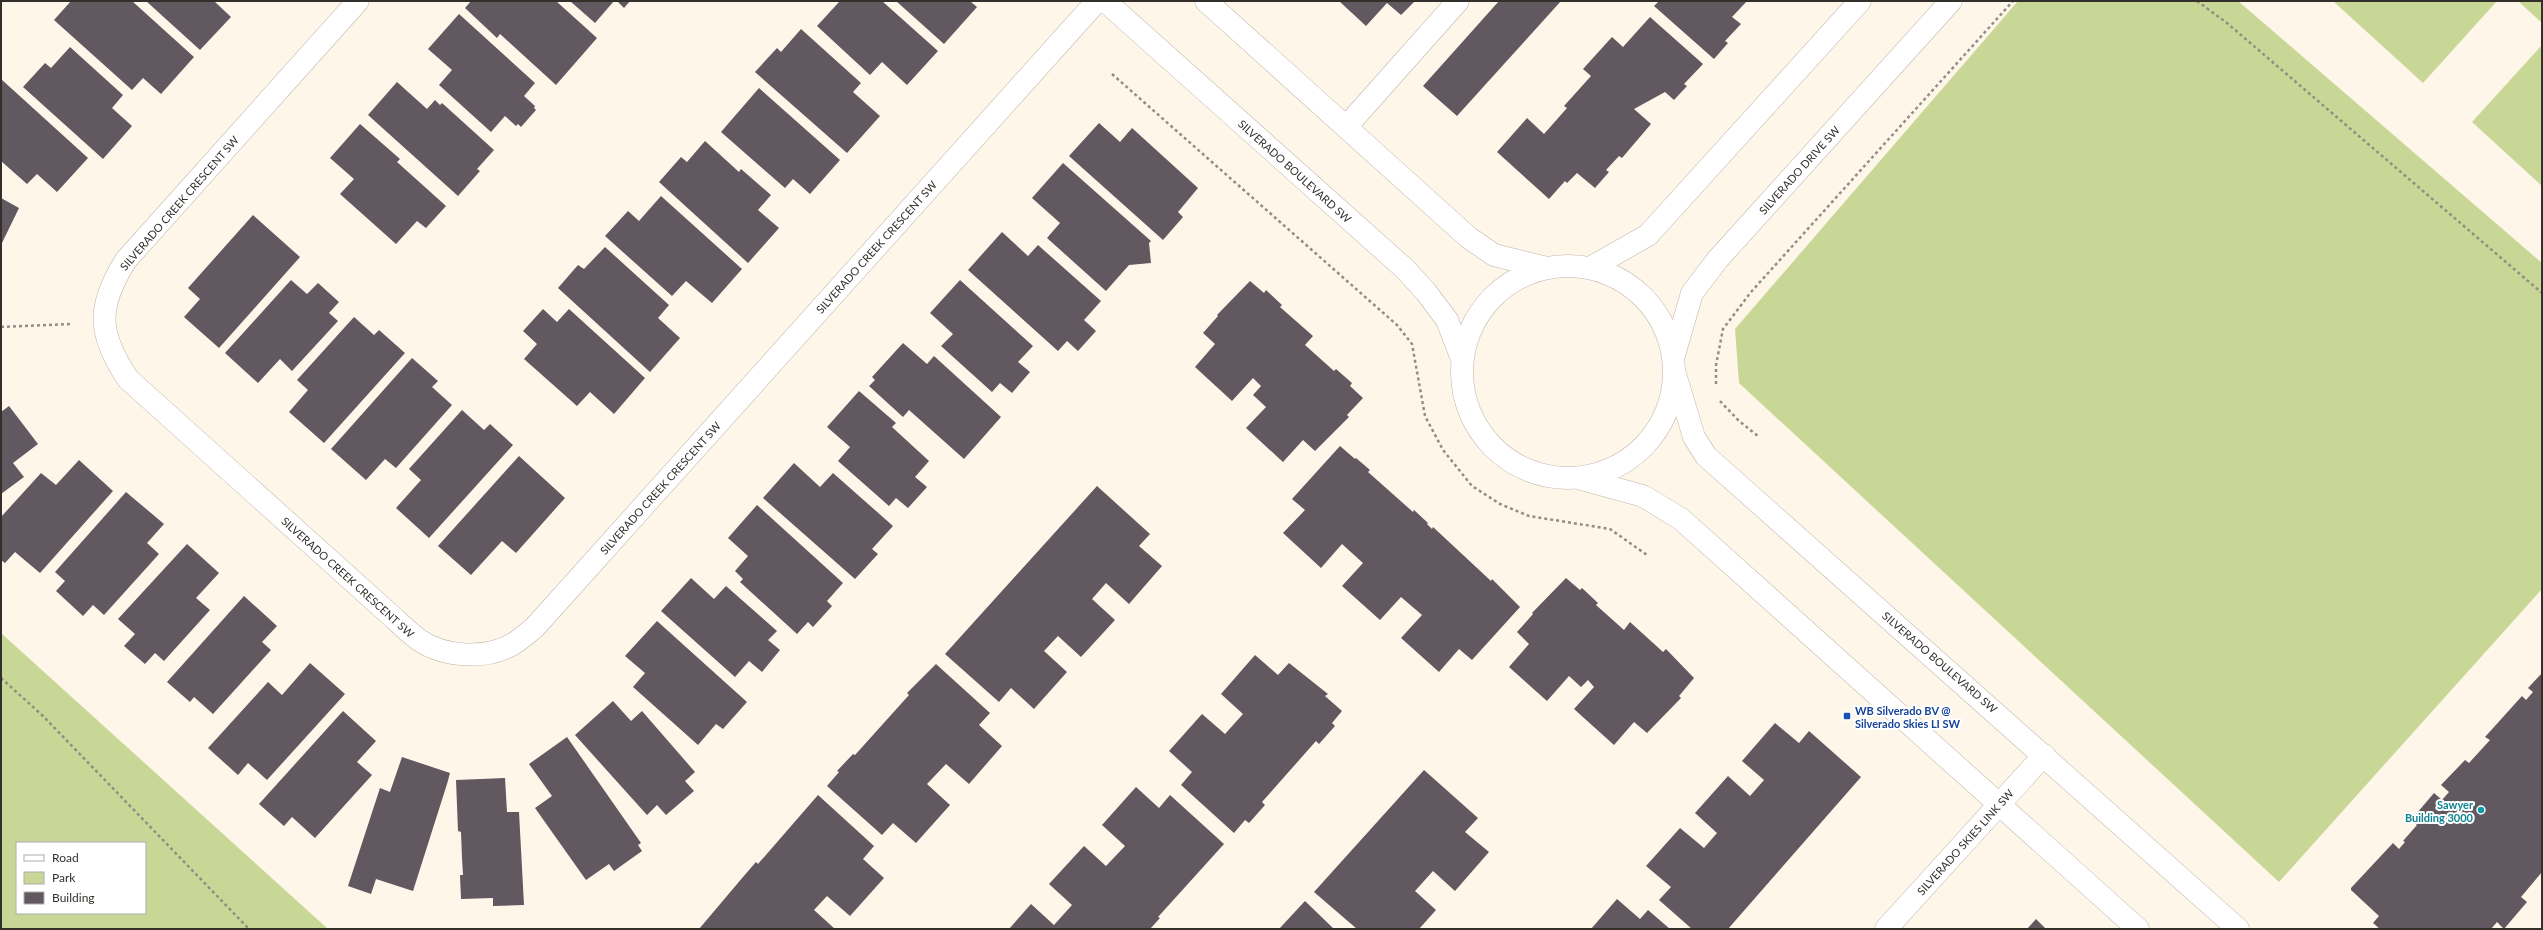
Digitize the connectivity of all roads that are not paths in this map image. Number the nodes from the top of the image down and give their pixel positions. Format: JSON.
{"nodes":[{"id":1,"x":358,"y":1,"type":"edge"},
{"id":2,"x":1097,"y":1,"type":"edge"},
{"id":3,"x":1105,"y":1,"type":"edge"},
{"id":4,"x":1206,"y":1,"type":"edge"},
{"id":5,"x":1458,"y":1,"type":"edge"},
{"id":6,"x":1860,"y":1,"type":"edge"},
{"id":7,"x":1951,"y":1,"type":"edge"},
{"id":8,"x":1346,"y":127,"type":"junction"},
{"id":9,"x":1547,"y":268,"type":"junction"},
{"id":10,"x":1590,"y":268,"type":"junction"},
{"id":11,"x":1462,"y":359,"type":"junction"},
{"id":12,"x":1674,"y":365,"type":"junction"},
{"id":13,"x":1581,"y":478,"type":"junction"},
{"id":14,"x":2044,"y":755,"type":"junction"},
{"id":15,"x":1999,"y":805,"type":"junction"},
{"id":16,"x":1886,"y":929,"type":"edge"},
{"id":17,"x":2138,"y":929,"type":"edge"},
{"id":18,"x":2238,"y":929,"type":"edge"}],
"edges":[{"from":1,"to":2,"type":"street","name":"SILVERADO CREEK CRESCENT SW"},
{"from":3,"to":11,"type":"street","name":"SILVERADO BOULEVARD SW"},
{"from":4,"to":8,"type":"street"},
{"from":5,"to":8,"type":"street"},
{"from":6,"to":10,"type":"street"},
{"from":7,"to":12,"type":"street","name":"SILVERADO DRIVE SW"},
{"from":8,"to":9,"type":"street"},
{"from":9,"to":10,"type":"street","name":"SILVERADO BOULEVARD SW"},
{"from":9,"to":11,"type":"street"},
{"from":10,"to":12,"type":"street","name":"SILVERADO BOULEVARD SW"},
{"from":11,"to":13,"type":"street"},
{"from":12,"to":13,"type":"street","name":"SILVERADO DRIVE SW"},
{"from":12,"to":14,"type":"street","name":"SILVERADO BOULEVARD SW"},
{"from":13,"to":15,"type":"street"},
{"from":14,"to":15,"type":"street","name":"SILVERADO SKIES LINK SW"},
{"from":14,"to":18,"type":"street","name":"SILVERADO BOULEVARD SW"},
{"from":15,"to":16,"type":"street","name":"SILVERADO SKIES LINK SW"},
{"from":15,"to":17,"type":"street"}]}
